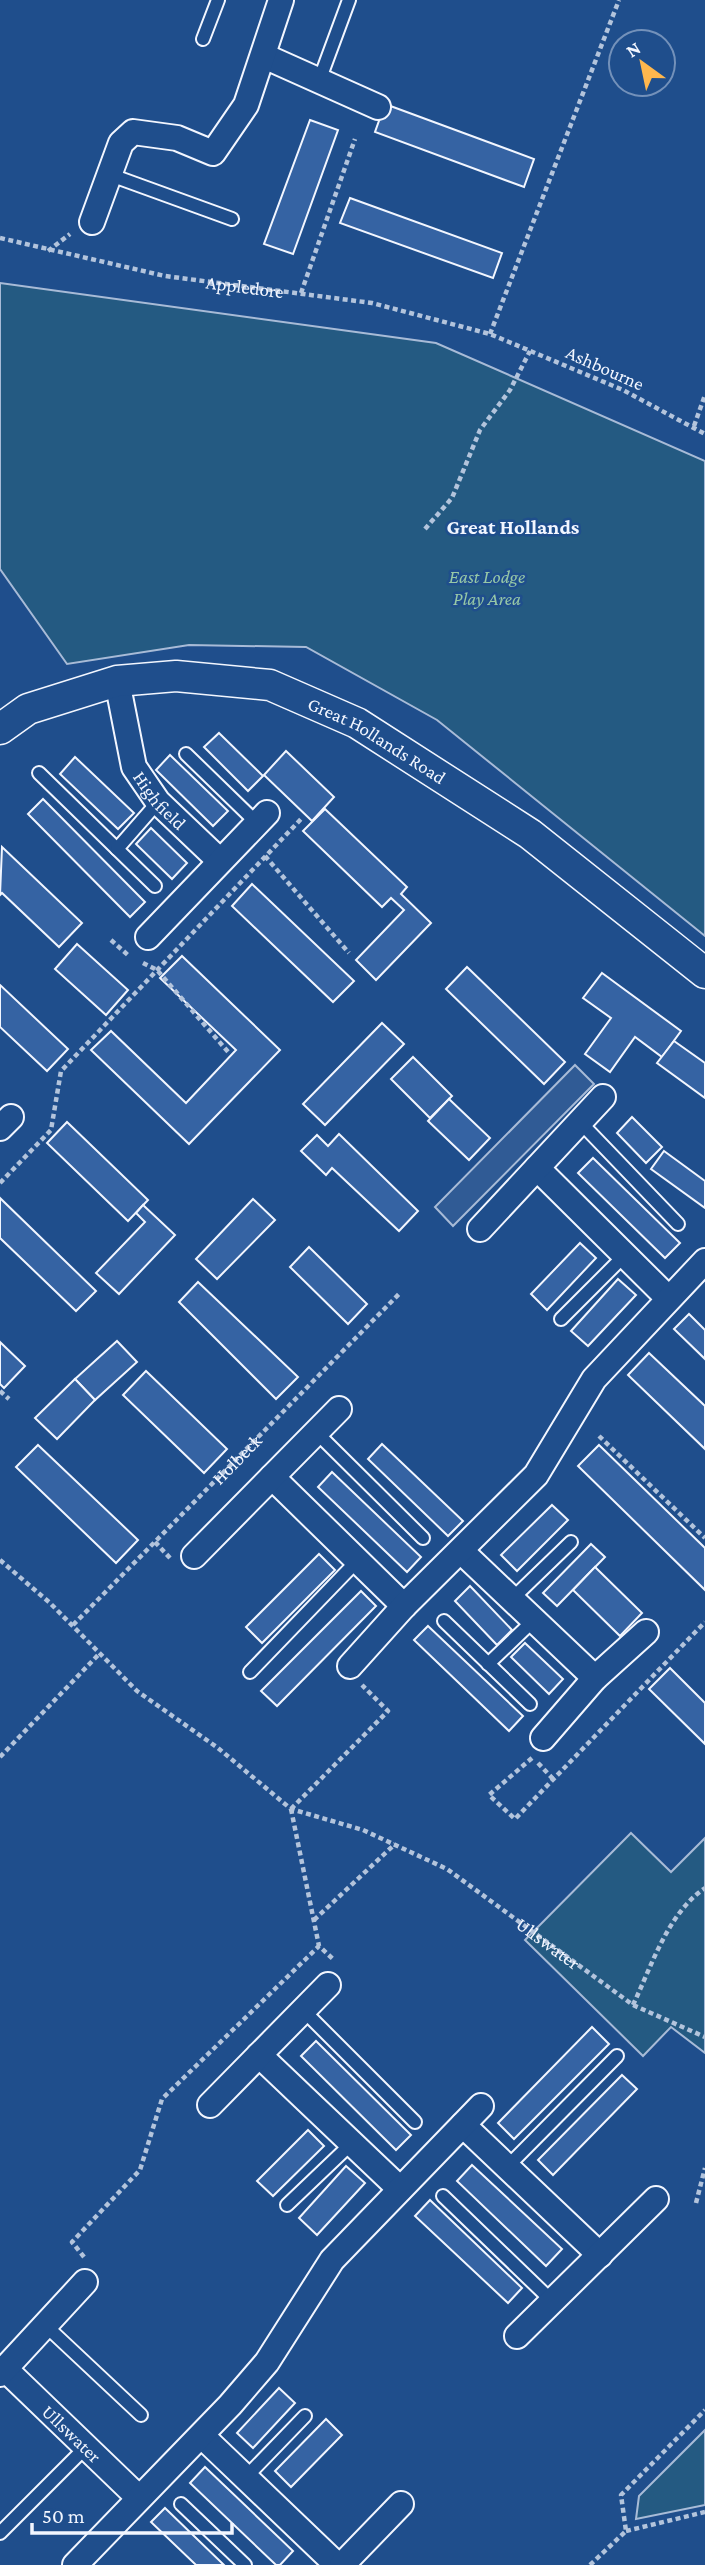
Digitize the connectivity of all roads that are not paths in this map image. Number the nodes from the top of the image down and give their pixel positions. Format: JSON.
{"nodes":[{"id":1,"x":218,"y":0,"type":"edge"},
{"id":2,"x":282,"y":0,"type":"edge"},
{"id":3,"x":349,"y":0,"type":"edge"},
{"id":4,"x":203,"y":39,"type":"dead end"},
{"id":5,"x":264,"y":57,"type":"junction"},
{"id":6,"x":318,"y":81,"type":"junction"},
{"id":7,"x":378,"y":107,"type":"dead end"},
{"id":8,"x":108,"y":174,"type":"junction"},
{"id":9,"x":232,"y":219,"type":"dead end"},
{"id":10,"x":92,"y":222,"type":"dead end"},
{"id":11,"x":117,"y":681,"type":"junction"},
{"id":12,"x":0,"y":729,"type":"edge"},
{"id":13,"x":186,"y":754,"type":"dead end"},
{"id":14,"x":39,"y":773,"type":"dead end"},
{"id":15,"x":158,"y":802,"type":"junction"},
{"id":16,"x":262,"y":818,"type":"joint"},
{"id":17,"x":117,"y":849,"type":"junction"},
{"id":18,"x":220,"y":861,"type":"junction"},
{"id":19,"x":155,"y":886,"type":"dead end"},
{"id":20,"x":148,"y":937,"type":"dead end"},
{"id":21,"x":705,"y":973,"type":"edge"},
{"id":22,"x":603,"y":1097,"type":"dead end"},
{"id":23,"x":581,"y":1123,"type":"junction"},
{"id":24,"x":537,"y":1168,"type":"junction"},
{"id":25,"x":678,"y":1224,"type":"dead end"},
{"id":26,"x":480,"y":1229,"type":"dead end"},
{"id":27,"x":625,"y":1255,"type":"junction"},
{"id":28,"x":705,"y":1261,"type":"edge"},
{"id":29,"x":668,"y":1298,"type":"junction"},
{"id":30,"x":561,"y":1319,"type":"dead end"},
{"id":31,"x":339,"y":1409,"type":"dead end"},
{"id":32,"x":316,"y":1432,"type":"junction"},
{"id":33,"x":272,"y":1476,"type":"junction"},
{"id":34,"x":423,"y":1538,"type":"dead end"},
{"id":35,"x":570,"y":1542,"type":"dead end"},
{"id":36,"x":461,"y":1551,"type":"junction"},
{"id":37,"x":194,"y":1556,"type":"dead end"},
{"id":38,"x":357,"y":1561,"type":"junction"},
{"id":39,"x":512,"y":1599,"type":"junction"},
{"id":40,"x":404,"y":1606,"type":"junction"},
{"id":41,"x":534,"y":1620,"type":"junction"},
{"id":42,"x":443,"y":1621,"type":"dead end"},
{"id":43,"x":646,"y":1632,"type":"dead end"},
{"id":44,"x":488,"y":1664,"type":"junction"},
{"id":45,"x":350,"y":1666,"type":"road end"},
{"id":46,"x":250,"y":1672,"type":"dead end"},
{"id":47,"x":595,"y":1678,"type":"junction"},
{"id":48,"x":530,"y":1704,"type":"dead end"},
{"id":49,"x":538,"y":1747,"type":"road end"},
{"id":50,"x":336,"y":1977,"type":"road end"},
{"id":51,"x":303,"y":2010,"type":"junction"},
{"id":52,"x":259,"y":2055,"type":"junction"},
{"id":53,"x":617,"y":2056,"type":"dead end"},
{"id":54,"x":210,"y":2105,"type":"dead end"},
{"id":55,"x":481,"y":2106,"type":"dead end"},
{"id":56,"x":415,"y":2122,"type":"dead end"},
{"id":57,"x":463,"y":2125,"type":"junction"},
{"id":58,"x":352,"y":2143,"type":"junction"},
{"id":59,"x":507,"y":2167,"type":"junction"},
{"id":60,"x":400,"y":2189,"type":"junction"},
{"id":61,"x":443,"y":2196,"type":"dead end"},
{"id":62,"x":656,"y":2199,"type":"dead end"},
{"id":63,"x":287,"y":2205,"type":"dead end"},
{"id":64,"x":600,"y":2255,"type":"junction"},
{"id":65,"x":85,"y":2281,"type":"road end"},
{"id":66,"x":552,"y":2301,"type":"junction"},
{"id":67,"x":45,"y":2326,"type":"junction"},
{"id":68,"x":517,"y":2336,"type":"dead end"},
{"id":69,"x":2,"y":2371,"type":"edge"},
{"id":70,"x":141,"y":2415,"type":"dead end"},
{"id":71,"x":305,"y":2416,"type":"dead end"},
{"id":72,"x":202,"y":2435,"type":"junction"},
{"id":73,"x":86,"y":2447,"type":"junction"},
{"id":74,"x":247,"y":2476,"type":"junction"},
{"id":75,"x":138,"y":2497,"type":"junction"},
{"id":76,"x":181,"y":2504,"type":"dead end"},
{"id":77,"x":401,"y":2504,"type":"dead end"},
{"id":78,"x":0,"y":2533,"type":"edge"},
{"id":79,"x":75,"y":2565,"type":"edge"},
{"id":80,"x":245,"y":2565,"type":"edge"},
{"id":81,"x":340,"y":2565,"type":"edge"}],
"edges":[{"from":1,"to":4,"type":"lane"},
{"from":2,"to":5,"type":"street"},
{"from":3,"to":6,"type":"lane"},
{"from":5,"to":6,"type":"street"},
{"from":5,"to":8,"type":"street"},
{"from":6,"to":7,"type":"street"},
{"from":8,"to":9,"type":"lane"},
{"from":8,"to":10,"type":"street"},
{"from":11,"to":12,"type":"street","name":"Great Hollands Road"},
{"from":11,"to":15,"type":"street","name":"Highfield"},
{"from":11,"to":21,"type":"street","name":"Great Hollands Road"},
{"from":13,"to":16,"type":"lane"},
{"from":14,"to":17,"type":"lane"},
{"from":15,"to":17,"type":"lane"},
{"from":15,"to":18,"type":"street","name":"Highfield"},
{"from":16,"to":18,"type":"street"},
{"from":17,"to":19,"type":"lane"},
{"from":18,"to":20,"type":"street"},
{"from":22,"to":23,"type":"street"},
{"from":23,"to":24,"type":"street"},
{"from":23,"to":25,"type":"lane"},
{"from":24,"to":26,"type":"street"},
{"from":24,"to":27,"type":"street"},
{"from":27,"to":29,"type":"street"},
{"from":27,"to":30,"type":"lane"},
{"from":28,"to":29,"type":"street"},
{"from":29,"to":36,"type":"street"},
{"from":31,"to":32,"type":"street","name":"Holbeck"},
{"from":32,"to":33,"type":"street","name":"Holbeck"},
{"from":32,"to":34,"type":"lane"},
{"from":33,"to":37,"type":"street","name":"Holbeck"},
{"from":33,"to":38,"type":"street","name":"Holbeck"},
{"from":35,"to":39,"type":"lane"},
{"from":36,"to":39,"type":"street"},
{"from":36,"to":40,"type":"street"},
{"from":38,"to":40,"type":"street","name":"Holbeck"},
{"from":38,"to":46,"type":"lane"},
{"from":39,"to":41,"type":"street"},
{"from":40,"to":45,"type":"street"},
{"from":41,"to":44,"type":"lane"},
{"from":41,"to":47,"type":"street"},
{"from":42,"to":44,"type":"lane"},
{"from":43,"to":47,"type":"street"},
{"from":44,"to":48,"type":"lane"},
{"from":47,"to":49,"type":"street"},
{"from":50,"to":51,"type":"street"},
{"from":51,"to":52,"type":"street"},
{"from":51,"to":56,"type":"lane"},
{"from":52,"to":54,"type":"street"},
{"from":52,"to":58,"type":"street"},
{"from":53,"to":59,"type":"lane"},
{"from":55,"to":57,"type":"street"},
{"from":57,"to":59,"type":"street"},
{"from":57,"to":60,"type":"street"},
{"from":58,"to":60,"type":"street"},
{"from":58,"to":63,"type":"lane"},
{"from":59,"to":64,"type":"street"},
{"from":60,"to":72,"type":"street"},
{"from":61,"to":66,"type":"lane"},
{"from":62,"to":64,"type":"street"},
{"from":64,"to":66,"type":"street"},
{"from":65,"to":67,"type":"street","name":"Ullswater"},
{"from":66,"to":68,"type":"street"},
{"from":67,"to":69,"type":"street","name":"Ullswater"},
{"from":67,"to":70,"type":"lane"},
{"from":69,"to":73,"type":"street","name":"Ullswater"},
{"from":71,"to":74,"type":"lane"},
{"from":72,"to":74,"type":"street"},
{"from":72,"to":75,"type":"street"},
{"from":73,"to":75,"type":"street","name":"Ullswater"},
{"from":73,"to":78,"type":"lane"},
{"from":74,"to":81,"type":"street"},
{"from":75,"to":79,"type":"street"},
{"from":76,"to":80,"type":"lane"},
{"from":77,"to":81,"type":"street"}]}
